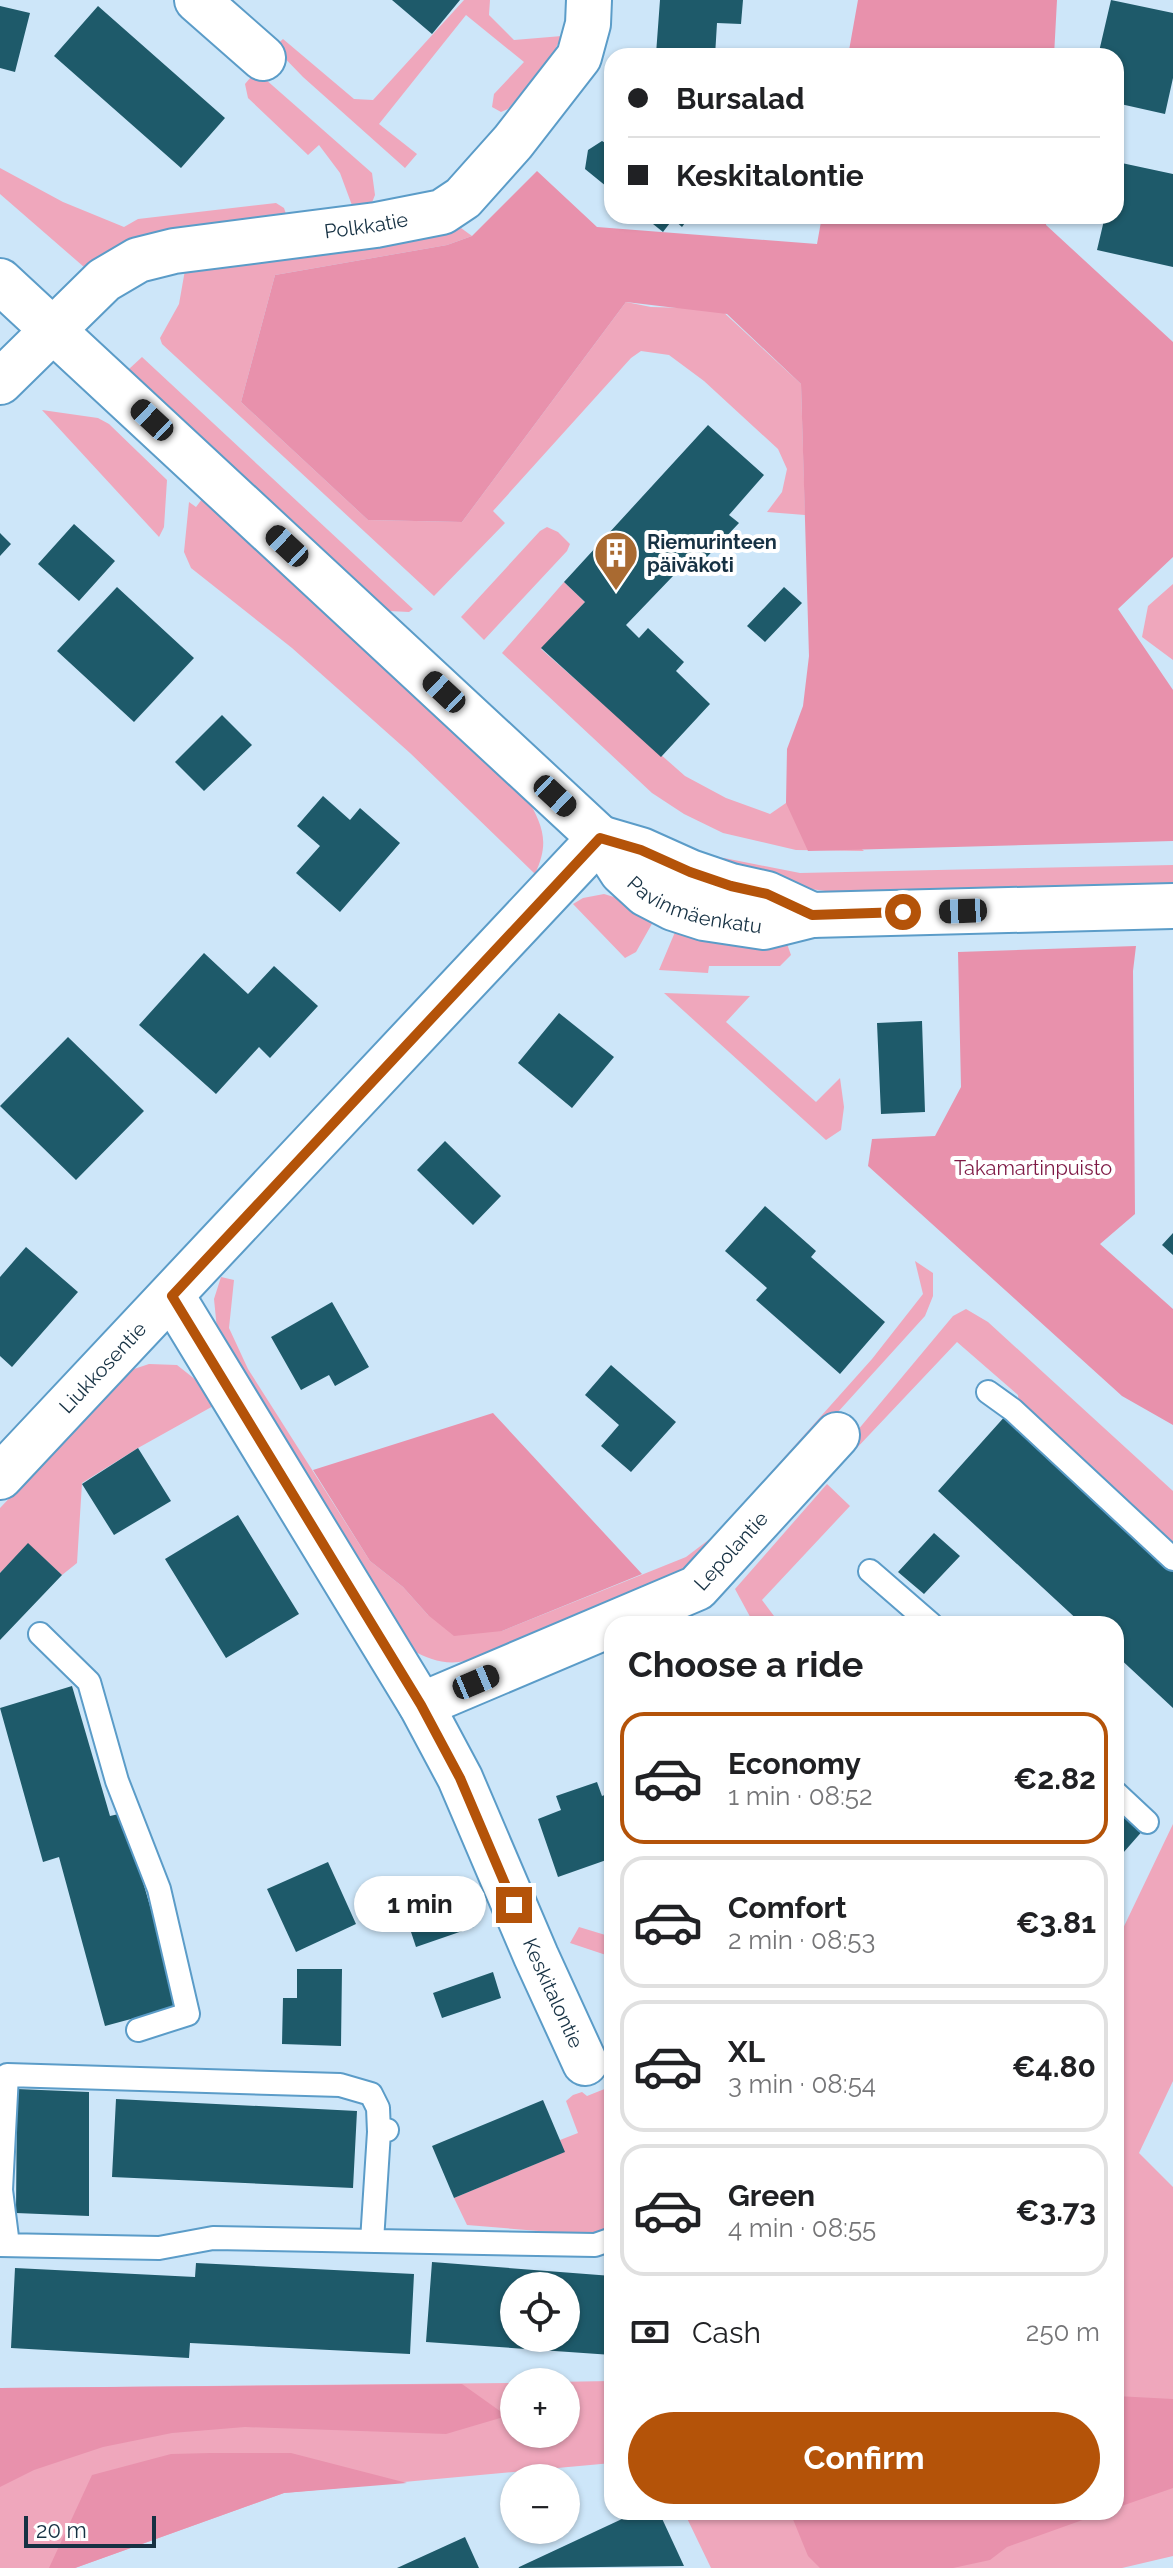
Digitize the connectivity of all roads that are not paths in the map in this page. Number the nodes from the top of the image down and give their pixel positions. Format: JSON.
{"nodes":[{"id":1,"x":197,"y":0,"type":"edge"},
{"id":2,"x":589,"y":0,"type":"edge"},
{"id":3,"x":263,"y":58,"type":"dead end"},
{"id":4,"x":0,"y":281,"type":"edge"},
{"id":5,"x":52,"y":330,"type":"junction"},
{"id":6,"x":0,"y":382,"type":"edge"},
{"id":7,"x":600,"y":838,"type":"junction"},
{"id":8,"x":1173,"y":906,"type":"edge"},
{"id":9,"x":172,"y":1296,"type":"junction"},
{"id":10,"x":988,"y":1392,"type":"dead end"},
{"id":11,"x":837,"y":1435,"type":"dead end"},
{"id":12,"x":0,"y":1477,"type":"edge"},
{"id":13,"x":1173,"y":1559,"type":"edge"},
{"id":14,"x":870,"y":1571,"type":"dead end"},
{"id":15,"x":631,"y":1616,"type":"edge"},
{"id":16,"x":922,"y":1616,"type":"edge"},
{"id":17,"x":604,"y":1627,"type":"edge"},
{"id":18,"x":40,"y":1634,"type":"dead end"},
{"id":19,"x":421,"y":1705,"type":"junction"},
{"id":20,"x":1124,"y":1800,"type":"edge"},
{"id":21,"x":1147,"y":1822,"type":"dead end"},
{"id":22,"x":138,"y":2030,"type":"dead end"},
{"id":23,"x":585,"y":2063,"type":"dead end"},
{"id":24,"x":372,"y":2241,"type":"junction"},
{"id":25,"x":604,"y":2242,"type":"edge"},
{"id":26,"x":4,"y":2245,"type":"edge"}],
"edges":[{"from":1,"to":3,"type":"street"},
{"from":2,"to":5,"type":"street","name":"Polkkatie"},
{"from":4,"to":5,"type":"street","name":"Pavinmäenkatu"},
{"from":5,"to":6,"type":"street","name":"Polkkatie"},
{"from":5,"to":7,"type":"street","name":"Pavinmäenkatu"},
{"from":7,"to":8,"type":"street","name":"Pavinmäenkatu"},
{"from":7,"to":9,"type":"street","name":"Liukkosentie"},
{"from":9,"to":12,"type":"street","name":"Liukkosentie"},
{"from":9,"to":19,"type":"street","name":"Keskitalontie"},
{"from":10,"to":13,"type":"lane"},
{"from":11,"to":15,"type":"street","name":"Lepolantie"},
{"from":14,"to":16,"type":"lane"},
{"from":17,"to":19,"type":"street","name":"Lepolantie"},
{"from":18,"to":22,"type":"lane"},
{"from":19,"to":23,"type":"street","name":"Keskitalontie"},
{"from":20,"to":21,"type":"lane"},
{"from":24,"to":25,"type":"lane"},
{"from":24,"to":26,"type":"lane"},
{"from":24,"to":26,"type":"lane"}]}
